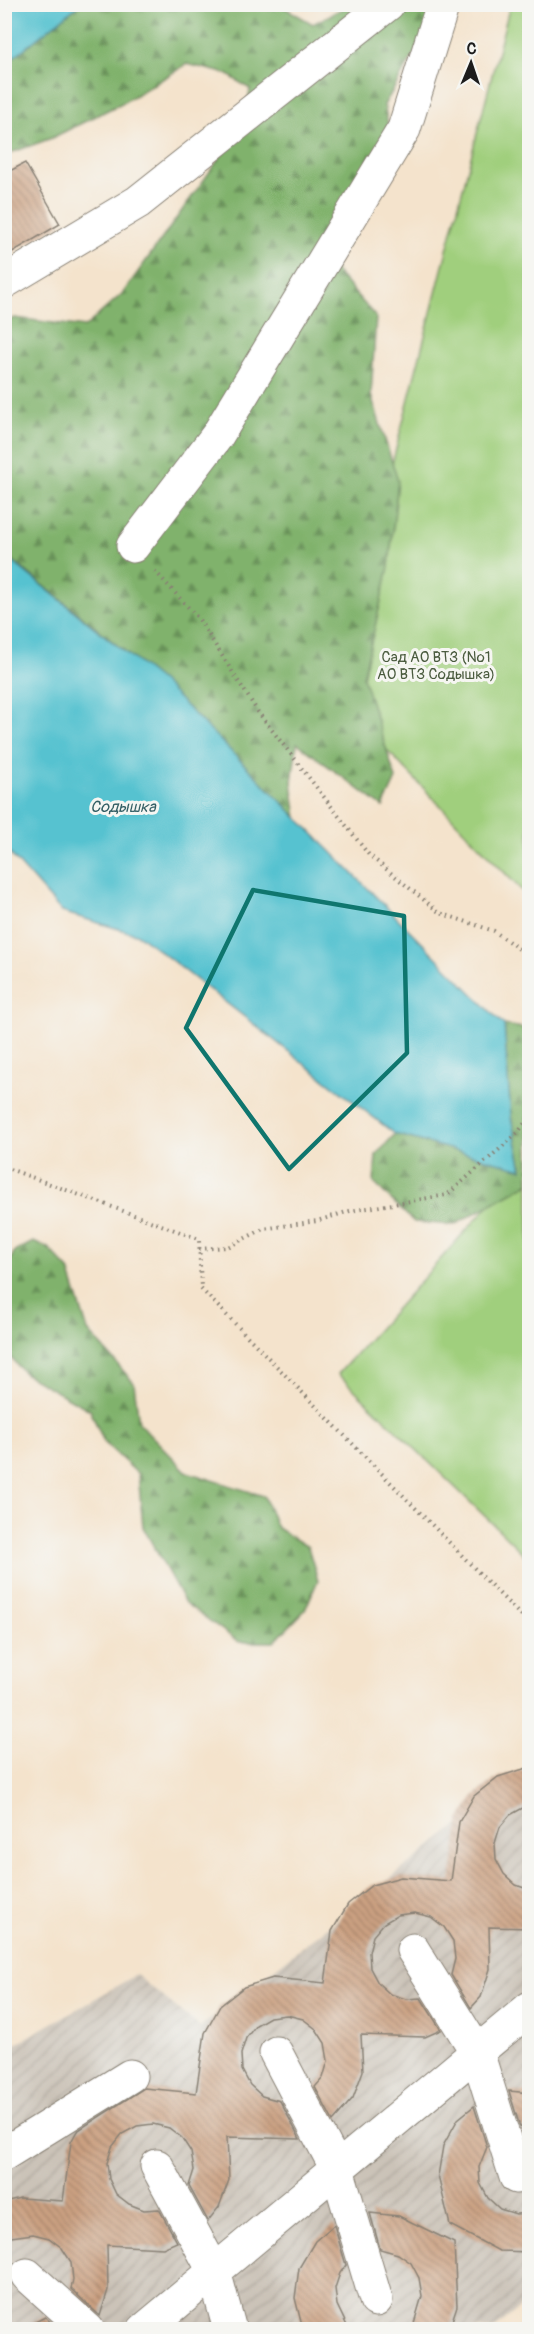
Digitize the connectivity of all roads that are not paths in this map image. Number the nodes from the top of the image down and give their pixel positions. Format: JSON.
{"nodes":[{"id":1,"x":388,"y":4,"type":"edge"},
{"id":2,"x":443,"y":4,"type":"edge"},
{"id":3,"x":4,"y":282,"type":"edge"},
{"id":4,"x":133,"y":546,"type":"road end"},
{"id":5,"x":413,"y":1950,"type":"dead end"},
{"id":6,"x":530,"y":2008,"type":"edge"},
{"id":7,"x":477,"y":2052,"type":"junction"},
{"id":8,"x":276,"y":2053,"type":"dead end"},
{"id":9,"x":130,"y":2076,"type":"dead end"},
{"id":10,"x":4,"y":2154,"type":"edge"},
{"id":11,"x":157,"y":2166,"type":"dead end"},
{"id":12,"x":337,"y":2169,"type":"junction"},
{"id":13,"x":516,"y":2177,"type":"dead end"},
{"id":14,"x":214,"y":2271,"type":"junction"},
{"id":15,"x":27,"y":2275,"type":"dead end"},
{"id":16,"x":376,"y":2300,"type":"dead end"},
{"id":17,"x":88,"y":2330,"type":"edge"},
{"id":18,"x":144,"y":2330,"type":"edge"},
{"id":19,"x":230,"y":2330,"type":"edge"}],
"edges":[{"from":1,"to":3,"type":"lane"},
{"from":2,"to":4,"type":"lane"},
{"from":5,"to":7,"type":"lane"},
{"from":6,"to":7,"type":"lane"},
{"from":7,"to":12,"type":"lane"},
{"from":7,"to":13,"type":"lane"},
{"from":8,"to":12,"type":"lane"},
{"from":9,"to":10,"type":"lane"},
{"from":11,"to":14,"type":"lane"},
{"from":12,"to":14,"type":"lane"},
{"from":12,"to":16,"type":"lane"},
{"from":14,"to":18,"type":"lane"},
{"from":14,"to":19,"type":"lane"},
{"from":15,"to":17,"type":"lane"}]}
